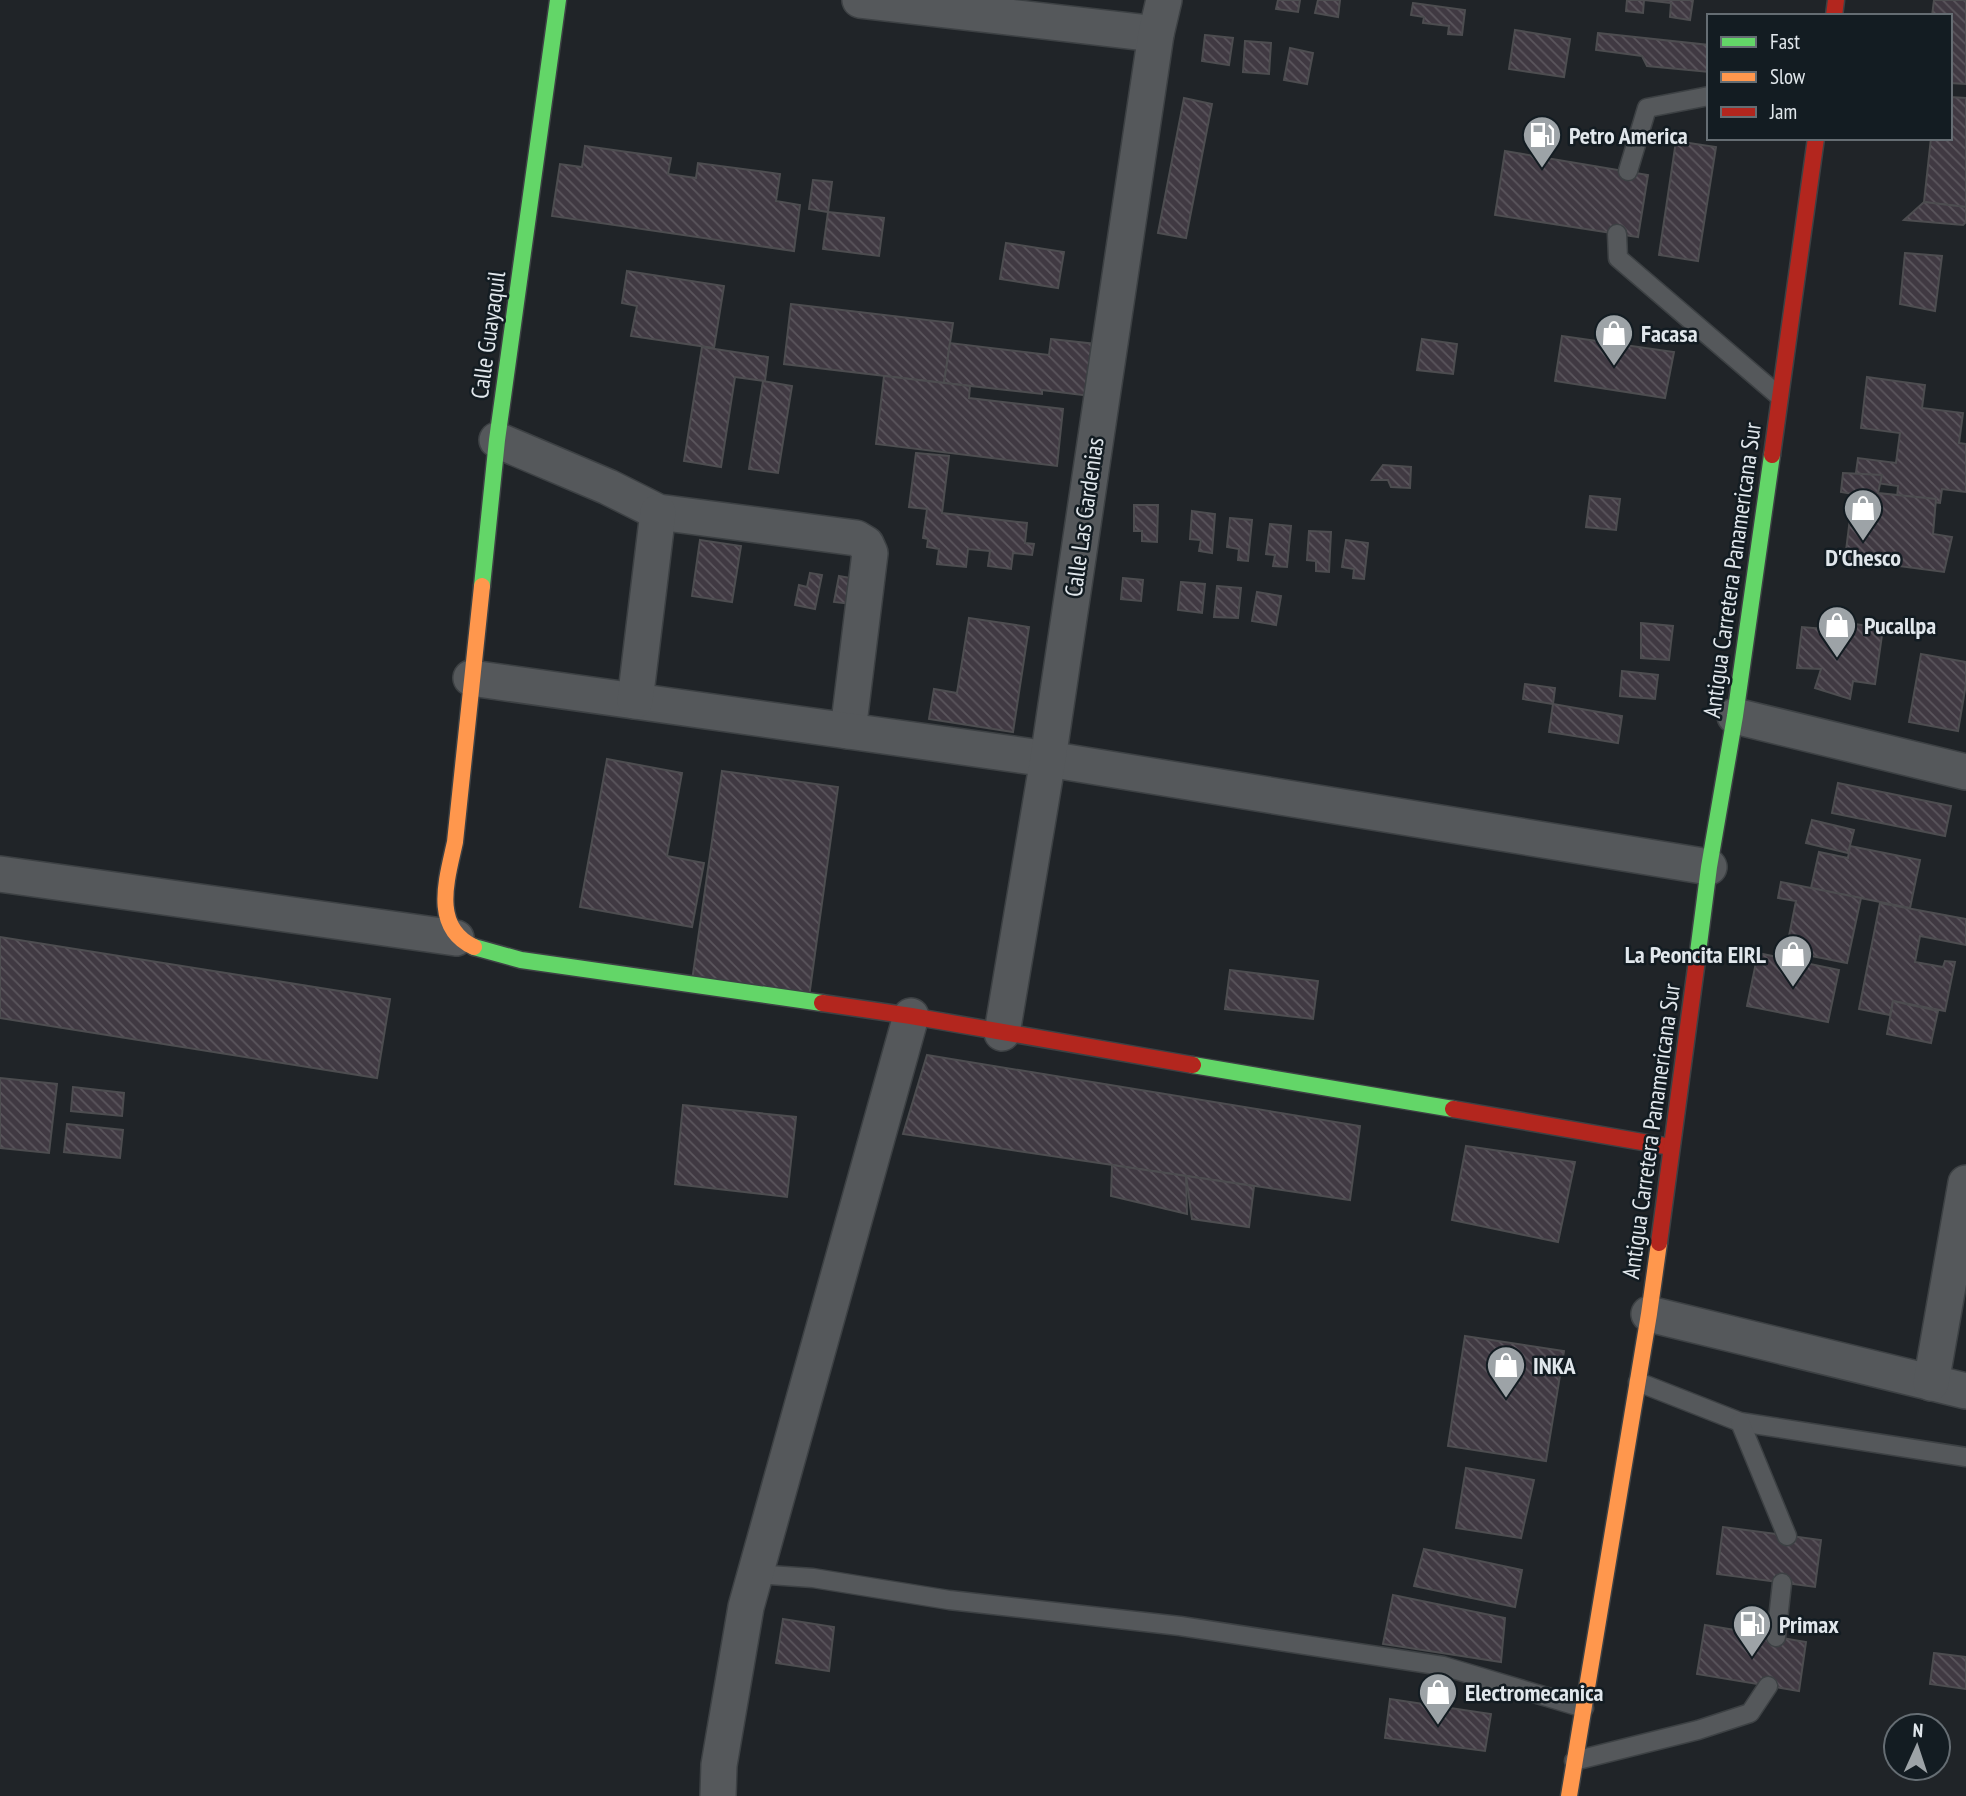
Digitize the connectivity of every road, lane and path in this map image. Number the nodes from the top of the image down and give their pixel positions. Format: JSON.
{"nodes":[{"id":1,"x":558,"y":0,"type":"edge"},
{"id":2,"x":860,"y":0,"type":"edge"},
{"id":3,"x":1164,"y":0,"type":"edge"},
{"id":4,"x":1156,"y":34,"type":"junction"},
{"id":5,"x":1707,"y":96,"type":"edge"},
{"id":6,"x":1816,"y":140,"type":"edge"},
{"id":7,"x":1628,"y":171,"type":"dead end"},
{"id":8,"x":1617,"y":234,"type":"dead end"},
{"id":9,"x":1779,"y":396,"type":"junction"},
{"id":10,"x":497,"y":440,"type":"junction"},
{"id":11,"x":658,"y":512,"type":"junction"},
{"id":12,"x":471,"y":678,"type":"junction"},
{"id":13,"x":635,"y":701,"type":"junction"},
{"id":14,"x":1735,"y":716,"type":"junction"},
{"id":15,"x":848,"y":731,"type":"junction"},
{"id":16,"x":1048,"y":759,"type":"junction"},
{"id":17,"x":1966,"y":772,"type":"edge"},
{"id":18,"x":1709,"y":867,"type":"junction"},
{"id":19,"x":0,"y":874,"type":"edge"},
{"id":20,"x":456,"y":937,"type":"junction"},
{"id":21,"x":911,"y":1016,"type":"junction"},
{"id":22,"x":1002,"y":1033,"type":"junction"},
{"id":23,"x":1671,"y":1147,"type":"junction"},
{"id":24,"x":1966,"y":1183,"type":"edge"},
{"id":25,"x":1649,"y":1314,"type":"junction"},
{"id":26,"x":1638,"y":1382,"type":"junction"},
{"id":27,"x":1931,"y":1383,"type":"junction"},
{"id":28,"x":1966,"y":1391,"type":"edge"},
{"id":29,"x":1740,"y":1422,"type":"junction"},
{"id":30,"x":1966,"y":1457,"type":"edge"},
{"id":31,"x":1787,"y":1536,"type":"dead end"},
{"id":32,"x":755,"y":1574,"type":"junction"},
{"id":33,"x":1782,"y":1583,"type":"dead end"},
{"id":34,"x":1776,"y":1637,"type":"dead end"},
{"id":35,"x":1768,"y":1686,"type":"dead end"},
{"id":36,"x":1584,"y":1708,"type":"junction"},
{"id":37,"x":1574,"y":1761,"type":"junction"},
{"id":38,"x":718,"y":1796,"type":"edge"},
{"id":39,"x":1569,"y":1796,"type":"edge"}],
"edges":[{"from":1,"to":10,"type":"main road","name":"Calle Guayaquil"},
{"from":2,"to":4,"type":"street"},
{"from":3,"to":4,"type":"street","name":"Calle Las Gardenias"},
{"from":4,"to":16,"type":"street","name":"Calle Las Gardenias"},
{"from":5,"to":7,"type":"lane"},
{"from":6,"to":9,"type":"main road","name":"Antigua Carretera Panamericana Sur"},
{"from":8,"to":9,"type":"lane"},
{"from":9,"to":14,"type":"main road","name":"Antigua Carretera Panamericana Sur"},
{"from":10,"to":11,"type":"street"},
{"from":10,"to":12,"type":"main road","name":"Calle Guayaquil"},
{"from":11,"to":13,"type":"street"},
{"from":11,"to":15,"type":"street"},
{"from":12,"to":13,"type":"street"},
{"from":12,"to":20,"type":"main road","name":"Calle Guayaquil"},
{"from":13,"to":15,"type":"street"},
{"from":14,"to":17,"type":"street"},
{"from":14,"to":18,"type":"main road","name":"Antigua Carretera Panamericana Sur"},
{"from":15,"to":16,"type":"street"},
{"from":16,"to":18,"type":"street"},
{"from":16,"to":22,"type":"street","name":"Calle Las Gardenias"},
{"from":18,"to":23,"type":"main road","name":"Antigua Carretera Panamericana Sur"},
{"from":19,"to":20,"type":"street"},
{"from":20,"to":21,"type":"main road"},
{"from":21,"to":22,"type":"main road"},
{"from":21,"to":32,"type":"street"},
{"from":22,"to":23,"type":"main road"},
{"from":23,"to":25,"type":"main road","name":"Antigua Carretera Panamericana Sur"},
{"from":24,"to":27,"type":"street"},
{"from":25,"to":26,"type":"main road","name":"Antigua Carretera Panamericana Sur"},
{"from":25,"to":27,"type":"street"},
{"from":26,"to":29,"type":"lane"},
{"from":26,"to":36,"type":"main road","name":"Antigua Carretera Panamericana Sur"},
{"from":27,"to":28,"type":"street"},
{"from":29,"to":30,"type":"lane"},
{"from":29,"to":31,"type":"lane"},
{"from":32,"to":36,"type":"lane"},
{"from":32,"to":38,"type":"street"},
{"from":33,"to":34,"type":"lane"},
{"from":35,"to":37,"type":"lane"},
{"from":36,"to":37,"type":"main road","name":"Antigua Carretera Panamericana Sur"},
{"from":37,"to":39,"type":"main road","name":"Antigua Carretera Panamericana Sur"}]}
